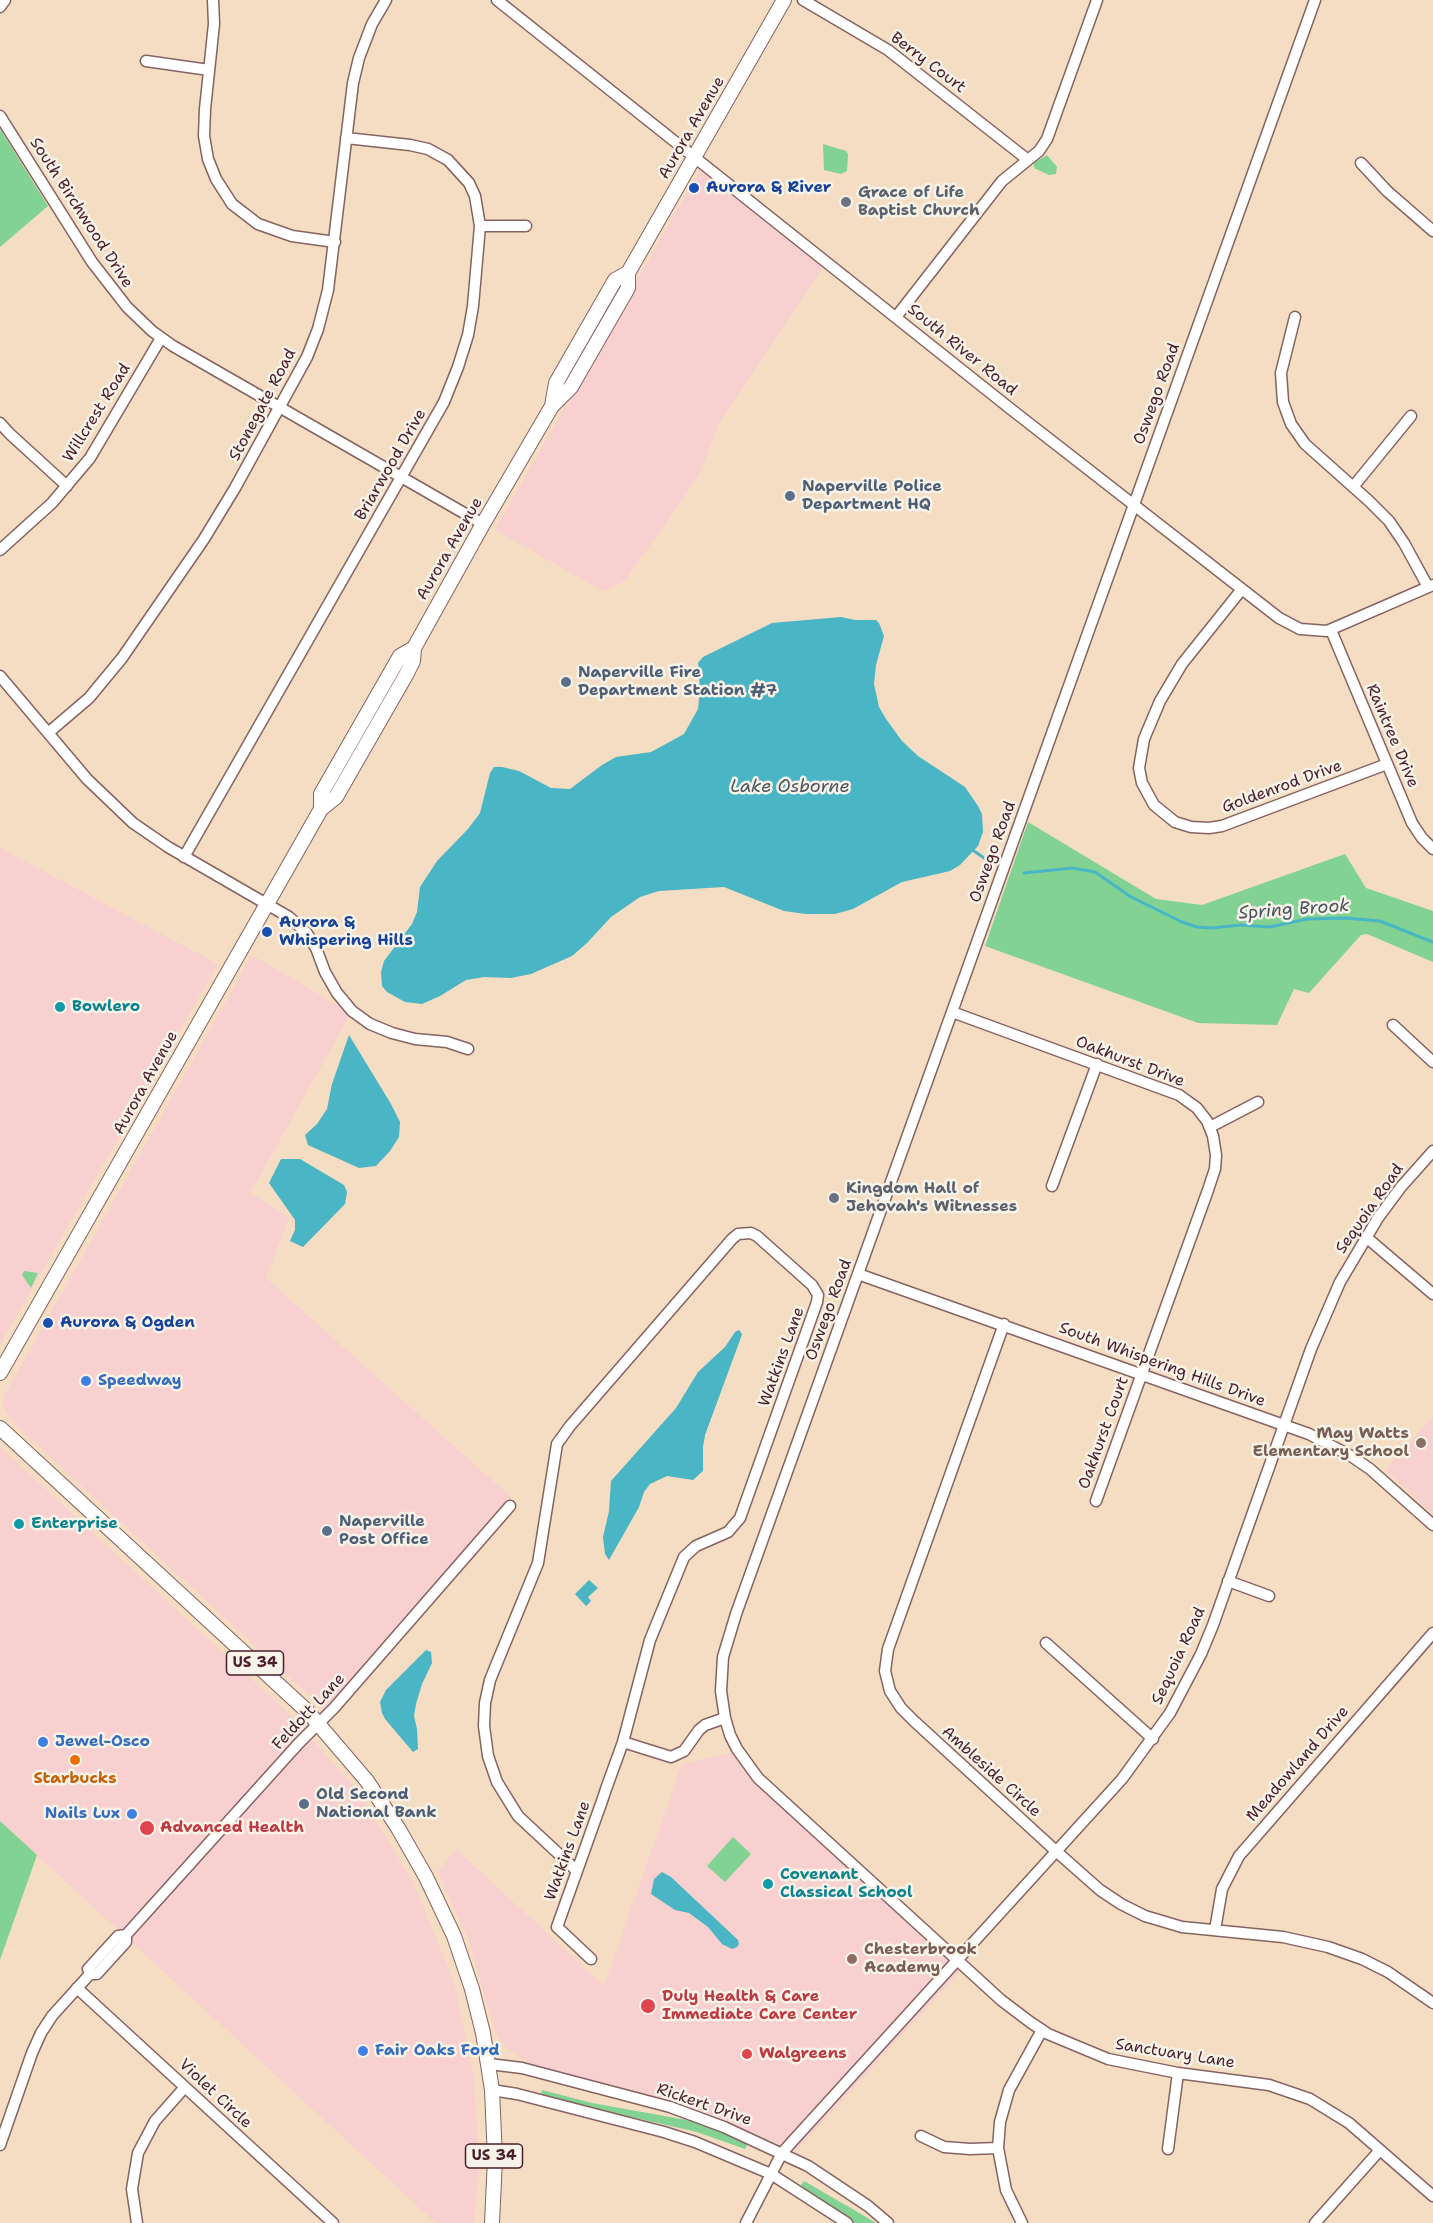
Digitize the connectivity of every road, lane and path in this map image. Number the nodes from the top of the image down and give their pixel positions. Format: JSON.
{"nodes":[{"id":1,"x":5,"y":0,"type":"edge"},
{"id":2,"x":213,"y":0,"type":"edge"},
{"id":3,"x":386,"y":0,"type":"edge"},
{"id":4,"x":497,"y":0,"type":"edge"},
{"id":5,"x":784,"y":0,"type":"edge"},
{"id":6,"x":803,"y":0,"type":"edge"},
{"id":7,"x":1097,"y":0,"type":"edge"},
{"id":8,"x":1315,"y":0,"type":"edge"},
{"id":9,"x":0,"y":7,"type":"edge"},
{"id":10,"x":146,"y":61,"type":"dead end"},
{"id":11,"x":209,"y":70,"type":"junction"},
{"id":12,"x":0,"y":116,"type":"edge"},
{"id":13,"x":346,"y":138,"type":"junction"},
{"id":14,"x":694,"y":157,"type":"junction"},
{"id":15,"x":1028,"y":160,"type":"junction"},
{"id":16,"x":1361,"y":163,"type":"dead end"},
{"id":17,"x":480,"y":226,"type":"junction"},
{"id":18,"x":526,"y":226,"type":"dead end"},
{"id":19,"x":1433,"y":231,"type":"edge"},
{"id":20,"x":335,"y":242,"type":"junction"},
{"id":21,"x":896,"y":317,"type":"junction"},
{"id":22,"x":1294,"y":317,"type":"dead end"},
{"id":23,"x":161,"y":338,"type":"junction"},
{"id":24,"x":280,"y":408,"type":"junction"},
{"id":25,"x":1412,"y":416,"type":"dead end"},
{"id":26,"x":0,"y":423,"type":"edge"},
{"id":27,"x":401,"y":477,"type":"junction"},
{"id":28,"x":67,"y":486,"type":"junction"},
{"id":29,"x":1353,"y":487,"type":"junction"},
{"id":30,"x":1133,"y":505,"type":"junction"},
{"id":31,"x":483,"y":524,"type":"junction"},
{"id":32,"x":0,"y":550,"type":"edge"},
{"id":33,"x":1431,"y":586,"type":"edge"},
{"id":34,"x":1242,"y":589,"type":"junction"},
{"id":35,"x":1331,"y":630,"type":"junction"},
{"id":36,"x":0,"y":676,"type":"edge"},
{"id":37,"x":48,"y":733,"type":"junction"},
{"id":38,"x":1388,"y":764,"type":"junction"},
{"id":39,"x":1433,"y":849,"type":"edge"},
{"id":40,"x":184,"y":857,"type":"junction"},
{"id":41,"x":266,"y":904,"type":"junction"},
{"id":42,"x":952,"y":1012,"type":"junction"},
{"id":43,"x":1393,"y":1025,"type":"dead end"},
{"id":44,"x":468,"y":1049,"type":"dead end"},
{"id":45,"x":1433,"y":1062,"type":"edge"},
{"id":46,"x":1097,"y":1064,"type":"junction"},
{"id":47,"x":1258,"y":1102,"type":"dead end"},
{"id":48,"x":1210,"y":1127,"type":"junction"},
{"id":49,"x":1433,"y":1151,"type":"edge"},
{"id":50,"x":1052,"y":1186,"type":"dead end"},
{"id":51,"x":1366,"y":1237,"type":"junction"},
{"id":52,"x":858,"y":1274,"type":"junction"},
{"id":53,"x":1433,"y":1294,"type":"edge"},
{"id":54,"x":1004,"y":1324,"type":"junction"},
{"id":55,"x":0,"y":1373,"type":"edge"},
{"id":56,"x":1141,"y":1374,"type":"junction"},
{"id":57,"x":1284,"y":1424,"type":"junction"},
{"id":58,"x":0,"y":1428,"type":"edge"},
{"id":59,"x":1096,"y":1501,"type":"dead end"},
{"id":60,"x":510,"y":1506,"type":"dead end"},
{"id":61,"x":1433,"y":1525,"type":"edge"},
{"id":62,"x":1228,"y":1581,"type":"junction"},
{"id":63,"x":1269,"y":1596,"type":"dead end"},
{"id":64,"x":1433,"y":1633,"type":"edge"},
{"id":65,"x":1046,"y":1643,"type":"dead end"},
{"id":66,"x":725,"y":1718,"type":"junction"},
{"id":67,"x":319,"y":1724,"type":"junction"},
{"id":68,"x":1153,"y":1739,"type":"junction"},
{"id":69,"x":623,"y":1742,"type":"junction"},
{"id":70,"x":1057,"y":1852,"type":"junction"},
{"id":71,"x":577,"y":1871,"type":"junction"},
{"id":72,"x":1215,"y":1930,"type":"junction"},
{"id":73,"x":591,"y":1959,"type":"dead end"},
{"id":74,"x":958,"y":1960,"type":"junction"},
{"id":75,"x":77,"y":1988,"type":"junction"},
{"id":76,"x":1433,"y":2003,"type":"edge"},
{"id":77,"x":1042,"y":2030,"type":"junction"},
{"id":78,"x":489,"y":2064,"type":"junction"},
{"id":79,"x":1178,"y":2073,"type":"junction"},
{"id":80,"x":185,"y":2087,"type":"junction"},
{"id":81,"x":492,"y":2090,"type":"junction"},
{"id":82,"x":921,"y":2136,"type":"dead end"},
{"id":83,"x":0,"y":2145,"type":"edge"},
{"id":84,"x":998,"y":2148,"type":"junction"},
{"id":85,"x":1168,"y":2149,"type":"dead end"},
{"id":86,"x":1380,"y":2150,"type":"junction"},
{"id":87,"x":782,"y":2153,"type":"junction"},
{"id":88,"x":771,"y":2174,"type":"junction"},
{"id":89,"x":1433,"y":2196,"type":"edge"},
{"id":90,"x":137,"y":2223,"type":"edge"},
{"id":91,"x":333,"y":2223,"type":"edge"},
{"id":92,"x":492,"y":2223,"type":"edge"},
{"id":93,"x":746,"y":2223,"type":"edge"},
{"id":94,"x":847,"y":2223,"type":"edge"},
{"id":95,"x":888,"y":2223,"type":"edge"},
{"id":96,"x":1022,"y":2223,"type":"edge"},
{"id":97,"x":1316,"y":2223,"type":"edge"}],
"edges":[{"from":1,"to":9,"type":"street"},
{"from":2,"to":11,"type":"street"},
{"from":3,"to":13,"type":"street","name":"Stonegate Road"},
{"from":4,"to":14,"type":"street","name":"South River Road"},
{"from":5,"to":14,"type":"main road","name":"Aurora Avenue"},
{"from":6,"to":15,"type":"street","name":"Berry Court"},
{"from":7,"to":15,"type":"street"},
{"from":8,"to":30,"type":"street","name":"Oswego Road"},
{"from":10,"to":11,"type":"street"},
{"from":11,"to":20,"type":"street"},
{"from":12,"to":23,"type":"street","name":"South Birchwood Drive"},
{"from":13,"to":17,"type":"street","name":"Briarwood Drive"},
{"from":13,"to":20,"type":"street","name":"Stonegate Road"},
{"from":14,"to":21,"type":"street","name":"South River Road"},
{"from":14,"to":31,"type":"main road","name":"Aurora Avenue"},
{"from":15,"to":21,"type":"street"},
{"from":16,"to":19,"type":"street"},
{"from":17,"to":18,"type":"street"},
{"from":17,"to":27,"type":"street","name":"Briarwood Drive"},
{"from":20,"to":24,"type":"street","name":"Stonegate Road"},
{"from":21,"to":30,"type":"street","name":"South River Road"},
{"from":22,"to":29,"type":"street"},
{"from":23,"to":24,"type":"street","name":"South Birchwood Drive"},
{"from":23,"to":28,"type":"street","name":"Willcrest Road"},
{"from":24,"to":27,"type":"street","name":"South Birchwood Drive"},
{"from":24,"to":37,"type":"street","name":"Stonegate Road"},
{"from":25,"to":29,"type":"street"},
{"from":26,"to":28,"type":"street"},
{"from":27,"to":31,"type":"street","name":"South Birchwood Drive"},
{"from":27,"to":40,"type":"street","name":"Briarwood Drive"},
{"from":28,"to":32,"type":"street","name":"Willcrest Road"},
{"from":29,"to":33,"type":"street"},
{"from":30,"to":34,"type":"street","name":"South River Road"},
{"from":30,"to":42,"type":"street","name":"Oswego Road"},
{"from":31,"to":41,"type":"main road","name":"Aurora Avenue"},
{"from":33,"to":35,"type":"street","name":"South River Road"},
{"from":34,"to":35,"type":"street","name":"South River Road"},
{"from":34,"to":38,"type":"street","name":"Goldenrod Drive"},
{"from":35,"to":38,"type":"street","name":"Raintree Drive"},
{"from":36,"to":37,"type":"street"},
{"from":37,"to":40,"type":"street"},
{"from":38,"to":39,"type":"street","name":"Raintree Drive"},
{"from":40,"to":41,"type":"street"},
{"from":41,"to":44,"type":"street"},
{"from":41,"to":55,"type":"main road","name":"Aurora Avenue"},
{"from":42,"to":46,"type":"street","name":"Oakhurst Drive"},
{"from":42,"to":52,"type":"street","name":"Oswego Road"},
{"from":43,"to":45,"type":"street"},
{"from":46,"to":48,"type":"street","name":"Oakhurst Drive"},
{"from":46,"to":50,"type":"street"},
{"from":47,"to":48,"type":"street"},
{"from":48,"to":56,"type":"street","name":"Oakhurst Drive"},
{"from":49,"to":51,"type":"street","name":"Sequoia Road"},
{"from":51,"to":53,"type":"street"},
{"from":51,"to":57,"type":"street","name":"Sequoia Road"},
{"from":52,"to":54,"type":"street","name":"South Whispering Hills Drive"},
{"from":52,"to":66,"type":"street","name":"Oswego Road"},
{"from":54,"to":56,"type":"street","name":"South Whispering Hills Drive"},
{"from":54,"to":70,"type":"street","name":"Ambleside Circle"},
{"from":56,"to":57,"type":"street","name":"South Whispering Hills Drive"},
{"from":56,"to":59,"type":"street","name":"Oakhurst Court"},
{"from":57,"to":61,"type":"street","name":"South Whispering Hills Drive"},
{"from":57,"to":62,"type":"street","name":"Sequoia Road"},
{"from":58,"to":67,"type":"main road","number":"US 34"},
{"from":60,"to":67,"type":"street","name":"Feldott Lane"},
{"from":62,"to":63,"type":"street"},
{"from":62,"to":68,"type":"street","name":"Sequoia Road"},
{"from":64,"to":72,"type":"street","name":"Meadowland Drive"},
{"from":65,"to":68,"type":"street"},
{"from":66,"to":69,"type":"street"},
{"from":66,"to":74,"type":"street","name":"Sanctuary Lane"},
{"from":67,"to":75,"type":"street","name":"Feldott Lane"},
{"from":67,"to":78,"type":"main road","number":"US 34"},
{"from":68,"to":70,"type":"street","name":"Sequoia Road"},
{"from":69,"to":71,"type":"street","name":"Watkins Lane"},
{"from":69,"to":71,"type":"street","name":"Watkins Lane"},
{"from":70,"to":72,"type":"street","name":"Ambleside Circle"},
{"from":70,"to":74,"type":"street","name":"Sequoia Road"},
{"from":71,"to":73,"type":"street","name":"Watkins Lane"},
{"from":72,"to":76,"type":"street","name":"Ambleside Circle"},
{"from":74,"to":77,"type":"street","name":"Sanctuary Lane"},
{"from":74,"to":87,"type":"street","name":"Sequoia Road"},
{"from":75,"to":80,"type":"street","name":"Violet Circle"},
{"from":75,"to":83,"type":"street","name":"Feldott Lane"},
{"from":77,"to":79,"type":"street","name":"Sanctuary Lane"},
{"from":77,"to":84,"type":"street"},
{"from":78,"to":81,"type":"main road","number":"US 34"},
{"from":78,"to":87,"type":"street","name":"Rickert Drive"},
{"from":79,"to":85,"type":"street"},
{"from":79,"to":86,"type":"street","name":"Sanctuary Lane"},
{"from":80,"to":90,"type":"street"},
{"from":80,"to":91,"type":"street","name":"Violet Circle"},
{"from":81,"to":88,"type":"street"},
{"from":81,"to":92,"type":"main road","number":"US 34"},
{"from":82,"to":84,"type":"street"},
{"from":84,"to":96,"type":"street"},
{"from":86,"to":89,"type":"street","name":"Sanctuary Lane"},
{"from":86,"to":97,"type":"street"},
{"from":87,"to":88,"type":"street","name":"Sequoia Road"},
{"from":87,"to":95,"type":"street","name":"Rickert Drive"},
{"from":88,"to":93,"type":"street","name":"Sequoia Road"},
{"from":88,"to":94,"type":"street"}]}
